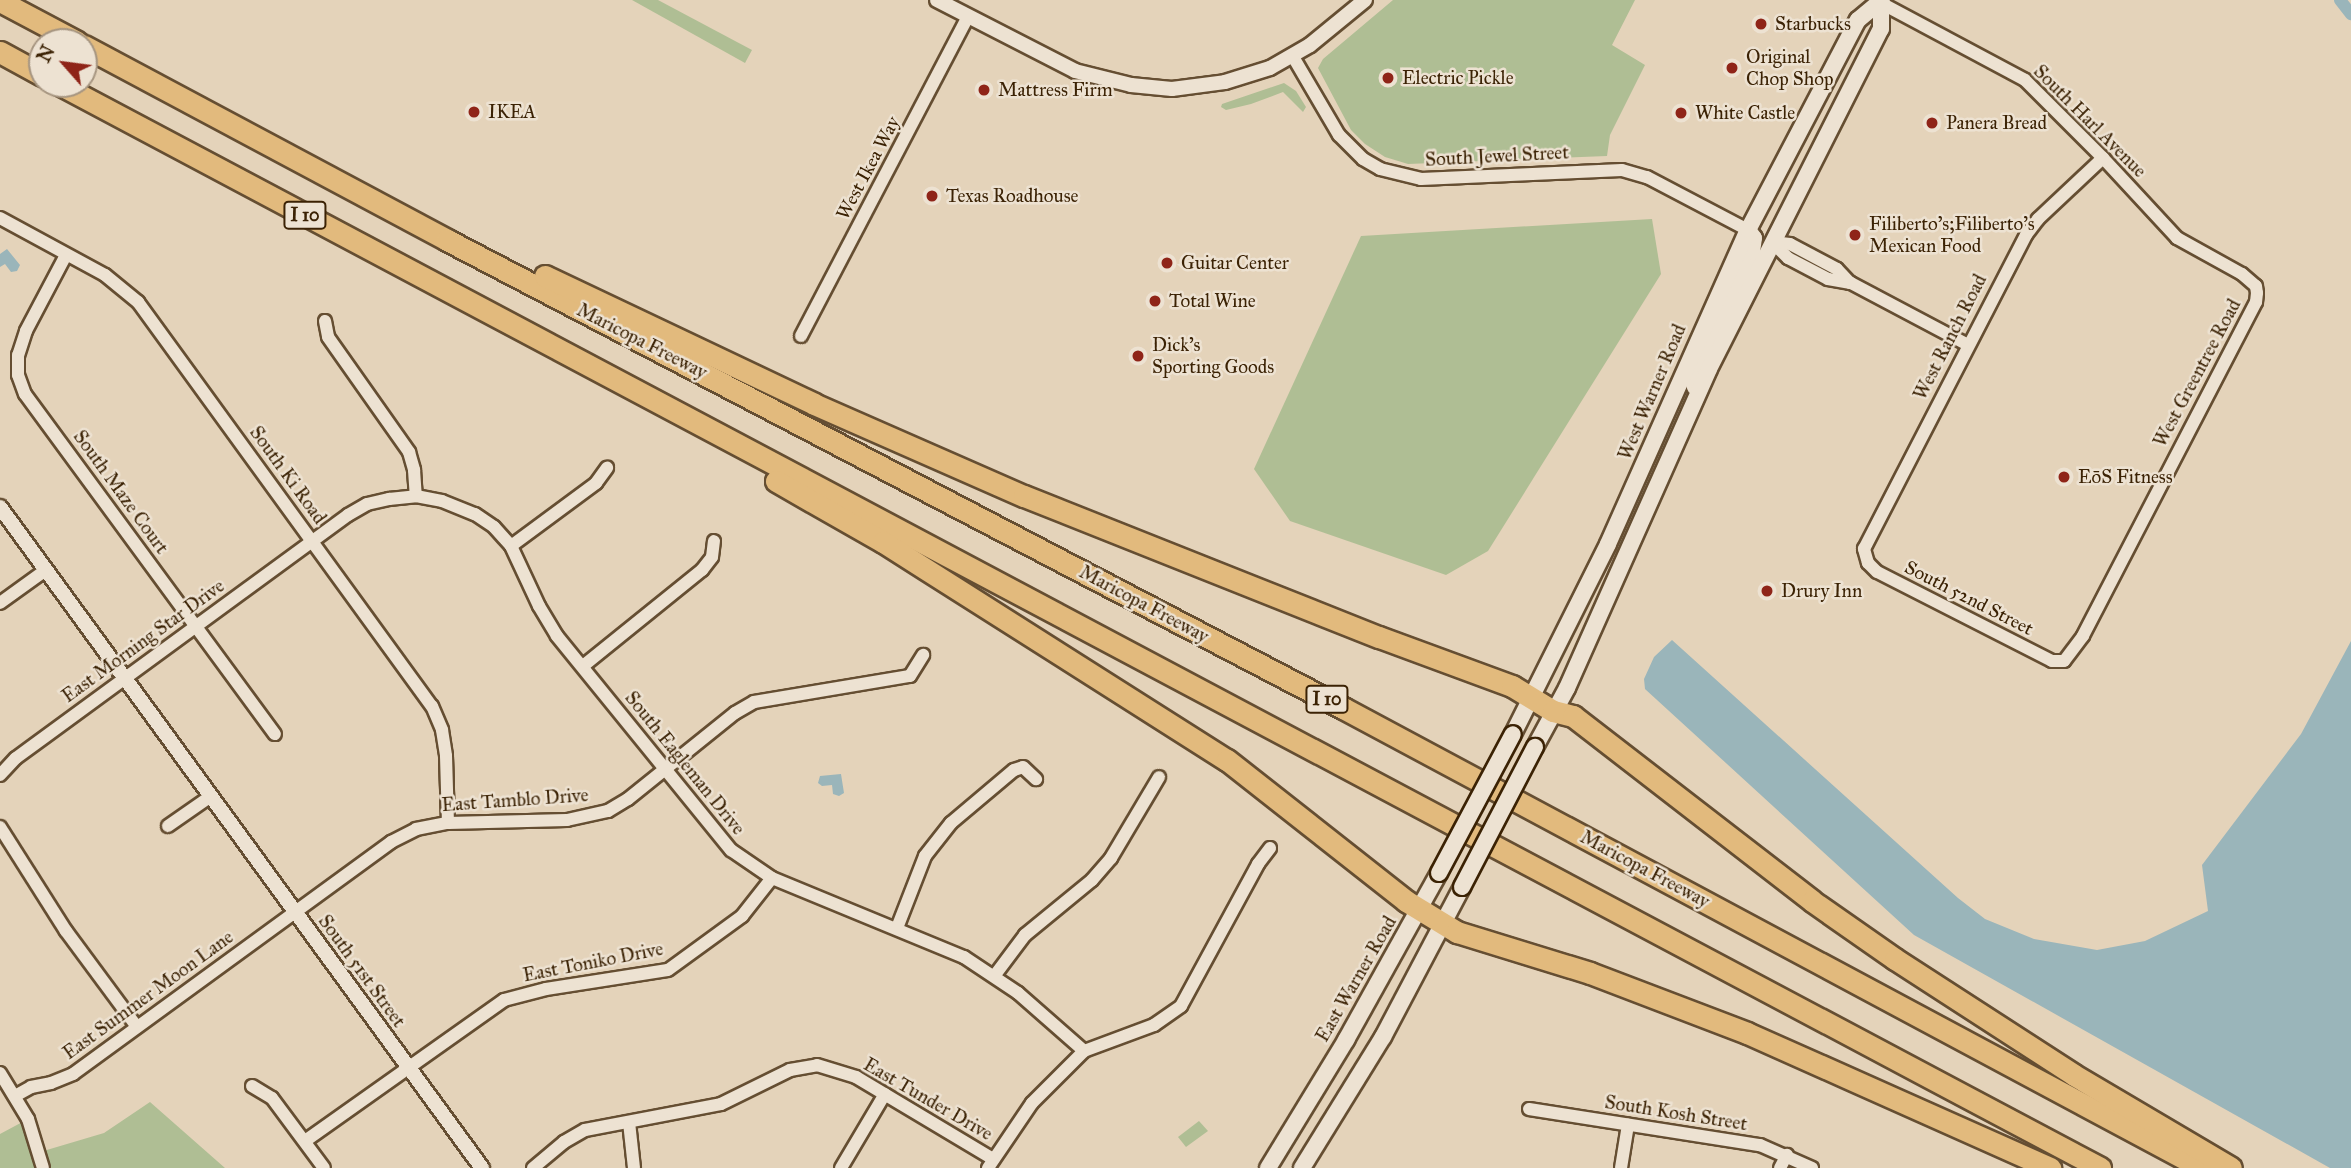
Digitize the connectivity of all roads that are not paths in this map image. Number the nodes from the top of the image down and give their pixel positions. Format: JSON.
{"nodes":[{"id":1,"x":937,"y":0,"type":"edge"},
{"id":2,"x":1365,"y":0,"type":"edge"},
{"id":3,"x":0,"y":1,"type":"edge"},
{"id":4,"x":1880,"y":1,"type":"edge"},
{"id":5,"x":14,"y":6,"type":"edge"},
{"id":6,"x":968,"y":17,"type":"junction"},
{"id":7,"x":52,"y":28,"type":"edge"},
{"id":8,"x":0,"y":52,"type":"edge"},
{"id":9,"x":98,"y":53,"type":"edge"},
{"id":10,"x":1292,"y":55,"type":"junction"},
{"id":11,"x":28,"y":67,"type":"edge"},
{"id":12,"x":86,"y":98,"type":"edge"},
{"id":13,"x":2103,"y":158,"type":"junction"},
{"id":14,"x":0,"y":218,"type":"edge"},
{"id":15,"x":1748,"y":230,"type":"junction"},
{"id":16,"x":447,"y":240,"type":"junction"},
{"id":17,"x":1772,"y":242,"type":"junction"},
{"id":18,"x":66,"y":255,"type":"junction"},
{"id":19,"x":2256,"y":286,"type":"joint"},
{"id":20,"x":325,"y":321,"type":"dead end"},
{"id":21,"x":801,"y":336,"type":"dead end"},
{"id":22,"x":551,"y":345,"type":"junction"},
{"id":23,"x":1968,"y":345,"type":"junction"},
{"id":24,"x":1698,"y":392,"type":"junction"},
{"id":25,"x":607,"y":468,"type":"dead end"},
{"id":26,"x":416,"y":496,"type":"junction"},
{"id":27,"x":0,"y":507,"type":"edge"},
{"id":28,"x":715,"y":541,"type":"dead end"},
{"id":29,"x":312,"y":542,"type":"junction"},
{"id":30,"x":511,"y":546,"type":"junction"},
{"id":31,"x":1865,"y":556,"type":"joint"},
{"id":32,"x":46,"y":570,"type":"junction"},
{"id":33,"x":0,"y":603,"type":"edge"},
{"id":34,"x":195,"y":626,"type":"junction"},
{"id":35,"x":923,"y":655,"type":"dead end"},
{"id":36,"x":2064,"y":661,"type":"joint"},
{"id":37,"x":583,"y":666,"type":"junction"},
{"id":38,"x":126,"y":678,"type":"junction"},
{"id":39,"x":1531,"y":699,"type":"junction"},
{"id":40,"x":1553,"y":711,"type":"junction"},
{"id":41,"x":275,"y":734,"type":"dead end"},
{"id":42,"x":665,"y":770,"type":"junction"},
{"id":43,"x":0,"y":775,"type":"edge"},
{"id":44,"x":1158,"y":777,"type":"dead end"},
{"id":45,"x":1037,"y":779,"type":"dead end"},
{"id":46,"x":211,"y":796,"type":"junction"},
{"id":47,"x":1475,"y":807,"type":"joint"},
{"id":48,"x":448,"y":822,"type":"junction"},
{"id":49,"x":169,"y":826,"type":"dead end"},
{"id":50,"x":0,"y":827,"type":"edge"},
{"id":51,"x":1270,"y":848,"type":"dead end"},
{"id":52,"x":772,"y":878,"type":"junction"},
{"id":53,"x":1419,"y":910,"type":"junction"},
{"id":54,"x":296,"y":913,"type":"junction"},
{"id":55,"x":1444,"y":924,"type":"junction"},
{"id":56,"x":897,"y":928,"type":"junction"},
{"id":57,"x":995,"y":975,"type":"junction"},
{"id":58,"x":137,"y":1027,"type":"junction"},
{"id":59,"x":1084,"y":1051,"type":"junction"},
{"id":60,"x":407,"y":1067,"type":"junction"},
{"id":61,"x":0,"y":1073,"type":"edge"},
{"id":62,"x":252,"y":1086,"type":"dead end"},
{"id":63,"x":885,"y":1094,"type":"junction"},
{"id":64,"x":15,"y":1096,"type":"junction"},
{"id":65,"x":1529,"y":1109,"type":"dead end"},
{"id":66,"x":629,"y":1122,"type":"junction"},
{"id":67,"x":1628,"y":1125,"type":"junction"},
{"id":68,"x":305,"y":1141,"type":"junction"},
{"id":69,"x":1787,"y":1155,"type":"junction"},
{"id":70,"x":990,"y":1163,"type":"edge"},
{"id":71,"x":43,"y":1168,"type":"edge"},
{"id":72,"x":324,"y":1168,"type":"edge"},
{"id":73,"x":482,"y":1168,"type":"edge"},
{"id":74,"x":533,"y":1168,"type":"edge"},
{"id":75,"x":634,"y":1168,"type":"edge"},
{"id":76,"x":841,"y":1168,"type":"edge"},
{"id":77,"x":1268,"y":1168,"type":"edge"},
{"id":78,"x":1302,"y":1168,"type":"edge"},
{"id":79,"x":1621,"y":1168,"type":"edge"},
{"id":80,"x":1780,"y":1168,"type":"edge"},
{"id":81,"x":1812,"y":1168,"type":"edge"},
{"id":82,"x":2050,"y":1168,"type":"edge"},
{"id":83,"x":2099,"y":1168,"type":"edge"},
{"id":84,"x":2202,"y":1168,"type":"edge"},
{"id":85,"x":2231,"y":1168,"type":"edge"}],
"edges":[{"from":1,"to":6,"type":"street"},
{"from":2,"to":10,"type":"street"},
{"from":3,"to":5,"type":"highway"},
{"from":4,"to":13,"type":"street","name":"South Harl Avenue"},
{"from":4,"to":15,"type":"main road","name":"West Warner Road"},
{"from":4,"to":17,"type":"main road","name":"West Warner Road"},
{"from":5,"to":7,"type":"highway"},
{"from":6,"to":10,"type":"street"},
{"from":6,"to":21,"type":"street","name":"West Ikea Way"},
{"from":8,"to":11,"type":"highway"},
{"from":9,"to":16,"type":"highway","name":"Maricopa Freeway","number":"I 10"},
{"from":10,"to":15,"type":"street","name":"South Jewel Street"},
{"from":12,"to":22,"type":"highway","number":"I 10"},
{"from":13,"to":19,"type":"street","name":"South Harl Avenue"},
{"from":13,"to":23,"type":"street","name":"West Ranch Road"},
{"from":14,"to":18,"type":"street","name":"South Ki Road"},
{"from":15,"to":24,"type":"main road"},
{"from":15,"to":39,"type":"main road","name":"West Warner Road"},
{"from":16,"to":39,"type":"highway"},
{"from":16,"to":84,"type":"highway","name":"Maricopa Freeway","number":"I 10"},
{"from":17,"to":23,"type":"street"},
{"from":17,"to":24,"type":"main road","name":"West Warner Road"},
{"from":18,"to":29,"type":"street","name":"South Ki Road"},
{"from":18,"to":34,"type":"street","name":"South Maze Court"},
{"from":19,"to":36,"type":"street","name":"West Greentree Road"},
{"from":20,"to":26,"type":"street"},
{"from":22,"to":53,"type":"highway"},
{"from":22,"to":83,"type":"highway","number":"I 10"},
{"from":23,"to":31,"type":"street","name":"West Ranch Road"},
{"from":24,"to":40,"type":"main road","name":"West Warner Road"},
{"from":25,"to":30,"type":"street"},
{"from":26,"to":29,"type":"street","name":"South Eagleman Drive"},
{"from":26,"to":30,"type":"street","name":"South Eagleman Drive"},
{"from":27,"to":32,"type":"street","name":"South 51st Street"},
{"from":28,"to":37,"type":"street"},
{"from":29,"to":34,"type":"street","name":"East Morning Star Drive"},
{"from":29,"to":48,"type":"street","name":"South Ki Road"},
{"from":30,"to":37,"type":"street","name":"South Eagleman Drive"},
{"from":31,"to":36,"type":"street","name":"South 52nd Street"},
{"from":32,"to":33,"type":"street"},
{"from":32,"to":38,"type":"street","name":"South 51st Street"},
{"from":34,"to":38,"type":"street","name":"East Morning Star Drive"},
{"from":34,"to":41,"type":"street","name":"South Maze Court"},
{"from":35,"to":42,"type":"street","name":"East Tamblo Drive"},
{"from":37,"to":42,"type":"street","name":"South Eagleman Drive"},
{"from":38,"to":43,"type":"street","name":"East Morning Star Drive"},
{"from":38,"to":46,"type":"street","name":"South 51st Street"},
{"from":39,"to":40,"type":"highway"},
{"from":39,"to":47,"type":"main road","name":"West Warner Road","bridge":true},
{"from":40,"to":55,"type":"main road","name":"West Warner Road","bridge":true},
{"from":40,"to":85,"type":"highway"},
{"from":42,"to":48,"type":"street","name":"East Tamblo Drive"},
{"from":42,"to":52,"type":"street","name":"South Eagleman Drive"},
{"from":44,"to":57,"type":"street"},
{"from":45,"to":56,"type":"street"},
{"from":46,"to":49,"type":"street"},
{"from":46,"to":54,"type":"street","name":"South 51st Street"},
{"from":47,"to":53,"type":"main road","name":"East Warner Road","bridge":true},
{"from":48,"to":54,"type":"street","name":"East Tamblo Drive"},
{"from":50,"to":58,"type":"street"},
{"from":51,"to":59,"type":"street"},
{"from":52,"to":56,"type":"street","name":"South Eagleman Drive"},
{"from":52,"to":60,"type":"street","name":"East Toniko Drive"},
{"from":53,"to":55,"type":"highway"},
{"from":53,"to":77,"type":"main road","name":"East Warner Road"},
{"from":54,"to":58,"type":"street","name":"East Summer Moon Lane"},
{"from":54,"to":60,"type":"street","name":"South 51st Street"},
{"from":55,"to":78,"type":"main road"},
{"from":55,"to":82,"type":"highway"},
{"from":56,"to":57,"type":"street","name":"South Eagleman Drive"},
{"from":57,"to":59,"type":"street","name":"South Eagleman Drive"},
{"from":58,"to":64,"type":"street","name":"East Summer Moon Lane"},
{"from":59,"to":70,"type":"street"},
{"from":60,"to":68,"type":"street","name":"East Toniko Drive"},
{"from":60,"to":73,"type":"street","name":"South 51st Street"},
{"from":61,"to":64,"type":"street"},
{"from":62,"to":68,"type":"street"},
{"from":63,"to":66,"type":"street","name":"East Tunder Drive"},
{"from":63,"to":70,"type":"street","name":"East Tunder Drive"},
{"from":63,"to":76,"type":"street"},
{"from":64,"to":71,"type":"street"},
{"from":65,"to":67,"type":"street","name":"South Kosh Street"},
{"from":66,"to":74,"type":"street","name":"East Tunder Drive"},
{"from":66,"to":75,"type":"street"},
{"from":67,"to":69,"type":"street","name":"South Kosh Street"},
{"from":67,"to":79,"type":"street"},
{"from":68,"to":72,"type":"street"},
{"from":69,"to":80,"type":"street"},
{"from":69,"to":81,"type":"street","name":"South Kosh Street"}]}
